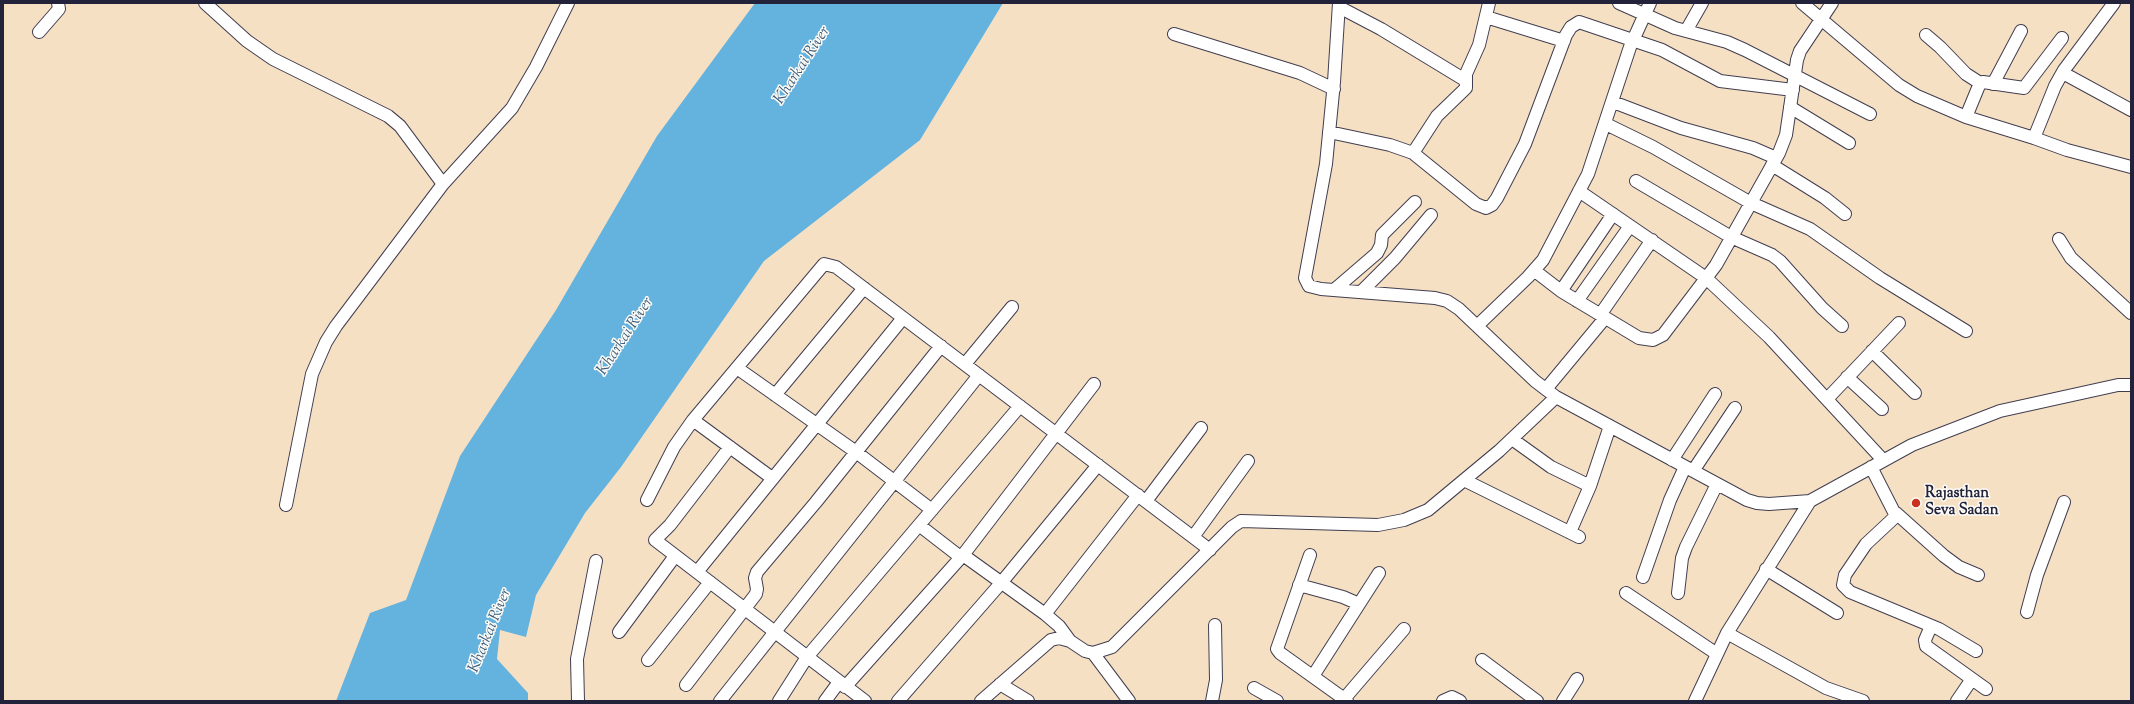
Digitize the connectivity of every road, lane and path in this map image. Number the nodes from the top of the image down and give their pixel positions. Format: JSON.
{"nodes":[{"id":1,"x":58,"y":3,"type":"edge"},
{"id":2,"x":206,"y":3,"type":"edge"},
{"id":3,"x":568,"y":3,"type":"edge"},
{"id":4,"x":1489,"y":3,"type":"edge"},
{"id":5,"x":1619,"y":3,"type":"edge"},
{"id":6,"x":1650,"y":3,"type":"edge"},
{"id":7,"x":1702,"y":3,"type":"edge"},
{"id":8,"x":1802,"y":3,"type":"edge"},
{"id":9,"x":1832,"y":3,"type":"edge"},
{"id":10,"x":2114,"y":3,"type":"edge"},
{"id":11,"x":1339,"y":5,"type":"edge"},
{"id":12,"x":1645,"y":15,"type":"junction"},
{"id":13,"x":1486,"y":18,"type":"junction"},
{"id":14,"x":1821,"y":19,"type":"junction"},
{"id":15,"x":1686,"y":31,"type":"junction"},
{"id":16,"x":2021,"y":31,"type":"dead end"},
{"id":17,"x":39,"y":32,"type":"dead end"},
{"id":18,"x":1174,"y":34,"type":"dead end"},
{"id":19,"x":1926,"y":35,"type":"dead end"},
{"id":20,"x":2062,"y":38,"type":"dead end"},
{"id":21,"x":1633,"y":40,"type":"junction"},
{"id":22,"x":1564,"y":41,"type":"junction"},
{"id":23,"x":2063,"y":73,"type":"junction"},
{"id":24,"x":1795,"y":74,"type":"junction"},
{"id":25,"x":1465,"y":80,"type":"junction"},
{"id":26,"x":1980,"y":83,"type":"junction"},
{"id":27,"x":1993,"y":84,"type":"junction"},
{"id":28,"x":1334,"y":89,"type":"junction"},
{"id":29,"x":1793,"y":90,"type":"junction"},
{"id":30,"x":1613,"y":102,"type":"junction"},
{"id":31,"x":1790,"y":107,"type":"junction"},
{"id":32,"x":2131,"y":110,"type":"edge"},
{"id":33,"x":1870,"y":114,"type":"dead end"},
{"id":34,"x":1966,"y":117,"type":"junction"},
{"id":35,"x":1606,"y":124,"type":"junction"},
{"id":36,"x":1329,"y":132,"type":"junction"},
{"id":37,"x":2034,"y":138,"type":"junction"},
{"id":38,"x":1849,"y":143,"type":"dead end"},
{"id":39,"x":1413,"y":153,"type":"junction"},
{"id":40,"x":1774,"y":161,"type":"junction"},
{"id":41,"x":2131,"y":167,"type":"edge"},
{"id":42,"x":1636,"y":181,"type":"dead end"},
{"id":43,"x":443,"y":184,"type":"junction"},
{"id":44,"x":1579,"y":191,"type":"junction"},
{"id":45,"x":1415,"y":202,"type":"dead end"},
{"id":46,"x":1751,"y":204,"type":"junction"},
{"id":47,"x":1612,"y":214,"type":"junction"},
{"id":48,"x":1845,"y":214,"type":"dead end"},
{"id":49,"x":1431,"y":215,"type":"dead end"},
{"id":50,"x":1630,"y":226,"type":"junction"},
{"id":51,"x":1732,"y":238,"type":"junction"},
{"id":52,"x":2059,"y":239,"type":"dead end"},
{"id":53,"x":1652,"y":240,"type":"junction"},
{"id":54,"x":1534,"y":271,"type":"junction"},
{"id":55,"x":1706,"y":278,"type":"junction"},
{"id":56,"x":864,"y":288,"type":"junction"},
{"id":57,"x":1334,"y":290,"type":"junction"},
{"id":58,"x":1561,"y":291,"type":"junction"},
{"id":59,"x":1361,"y":292,"type":"junction"},
{"id":60,"x":1577,"y":301,"type":"junction"},
{"id":61,"x":1012,"y":307,"type":"dead end"},
{"id":62,"x":2131,"y":313,"type":"edge"},
{"id":63,"x":1603,"y":317,"type":"junction"},
{"id":64,"x":903,"y":318,"type":"junction"},
{"id":65,"x":1899,"y":323,"type":"dead end"},
{"id":66,"x":1477,"y":326,"type":"junction"},
{"id":67,"x":1842,"y":326,"type":"dead end"},
{"id":68,"x":1966,"y":331,"type":"dead end"},
{"id":69,"x":941,"y":346,"type":"junction"},
{"id":70,"x":1872,"y":351,"type":"junction"},
{"id":71,"x":965,"y":364,"type":"junction"},
{"id":72,"x":737,"y":368,"type":"junction"},
{"id":73,"x":980,"y":375,"type":"junction"},
{"id":74,"x":1847,"y":377,"type":"junction"},
{"id":75,"x":1094,"y":384,"type":"dead end"},
{"id":76,"x":2131,"y":385,"type":"edge"},
{"id":77,"x":1546,"y":389,"type":"junction"},
{"id":78,"x":1915,"y":393,"type":"dead end"},
{"id":79,"x":1715,"y":394,"type":"dead end"},
{"id":80,"x":775,"y":396,"type":"junction"},
{"id":81,"x":1556,"y":397,"type":"junction"},
{"id":82,"x":1827,"y":399,"type":"junction"},
{"id":83,"x":1020,"y":406,"type":"junction"},
{"id":84,"x":1735,"y":408,"type":"dead end"},
{"id":85,"x":1882,"y":409,"type":"dead end"},
{"id":86,"x":693,"y":420,"type":"junction"},
{"id":87,"x":816,"y":424,"type":"junction"},
{"id":88,"x":1610,"y":426,"type":"junction"},
{"id":89,"x":1201,"y":428,"type":"dead end"},
{"id":90,"x":1057,"y":434,"type":"junction"},
{"id":91,"x":1512,"y":439,"type":"junction"},
{"id":92,"x":730,"y":447,"type":"junction"},
{"id":93,"x":856,"y":452,"type":"junction"},
{"id":94,"x":1672,"y":460,"type":"junction"},
{"id":95,"x":1883,"y":460,"type":"junction"},
{"id":96,"x":1248,"y":461,"type":"dead end"},
{"id":97,"x":1098,"y":465,"type":"junction"},
{"id":98,"x":1871,"y":467,"type":"junction"},
{"id":99,"x":1689,"y":469,"type":"junction"},
{"id":100,"x":772,"y":478,"type":"junction"},
{"id":101,"x":1464,"y":480,"type":"junction"},
{"id":102,"x":895,"y":481,"type":"junction"},
{"id":103,"x":1717,"y":484,"type":"junction"},
{"id":104,"x":1590,"y":486,"type":"junction"},
{"id":105,"x":1142,"y":498,"type":"junction"},
{"id":106,"x":647,"y":500,"type":"dead end"},
{"id":107,"x":1810,"y":501,"type":"junction"},
{"id":108,"x":2064,"y":502,"type":"dead end"},
{"id":109,"x":286,"y":504,"type":"dead end"},
{"id":110,"x":932,"y":510,"type":"junction"},
{"id":111,"x":1896,"y":513,"type":"junction"},
{"id":112,"x":919,"y":525,"type":"junction"},
{"id":113,"x":1193,"y":537,"type":"junction"},
{"id":114,"x":1210,"y":550,"type":"junction"},
{"id":115,"x":963,"y":555,"type":"junction"},
{"id":116,"x":1310,"y":555,"type":"dead end"},
{"id":117,"x":675,"y":556,"type":"junction"},
{"id":118,"x":596,"y":561,"type":"dead end"},
{"id":119,"x":1766,"y":569,"type":"junction"},
{"id":120,"x":697,"y":572,"type":"junction"},
{"id":121,"x":1379,"y":573,"type":"dead end"},
{"id":122,"x":1978,"y":575,"type":"dead end"},
{"id":123,"x":1643,"y":577,"type":"dead end"},
{"id":124,"x":710,"y":582,"type":"junction"},
{"id":125,"x":1001,"y":582,"type":"junction"},
{"id":126,"x":1299,"y":585,"type":"junction"},
{"id":127,"x":1626,"y":593,"type":"dead end"},
{"id":128,"x":1678,"y":593,"type":"dead end"},
{"id":129,"x":1359,"y":604,"type":"junction"},
{"id":130,"x":744,"y":608,"type":"junction"},
{"id":131,"x":2028,"y":612,"type":"dead end"},
{"id":132,"x":1837,"y":613,"type":"dead end"},
{"id":133,"x":1045,"y":614,"type":"junction"},
{"id":134,"x":1214,"y":625,"type":"dead end"},
{"id":135,"x":1931,"y":626,"type":"junction"},
{"id":136,"x":1404,"y":629,"type":"dead end"},
{"id":137,"x":774,"y":631,"type":"junction"},
{"id":138,"x":619,"y":632,"type":"dead end"},
{"id":139,"x":1727,"y":633,"type":"junction"},
{"id":140,"x":1070,"y":641,"type":"junction"},
{"id":141,"x":1976,"y":650,"type":"dead end"},
{"id":142,"x":1092,"y":653,"type":"junction"},
{"id":143,"x":1717,"y":654,"type":"junction"},
{"id":144,"x":807,"y":657,"type":"junction"},
{"id":145,"x":648,"y":660,"type":"dead end"},
{"id":146,"x":1482,"y":660,"type":"dead end"},
{"id":147,"x":1313,"y":676,"type":"junction"},
{"id":148,"x":1577,"y":679,"type":"dead end"},
{"id":149,"x":1972,"y":680,"type":"junction"},
{"id":150,"x":1000,"y":684,"type":"junction"},
{"id":151,"x":686,"y":685,"type":"dead end"},
{"id":152,"x":842,"y":685,"type":"junction"},
{"id":153,"x":1254,"y":688,"type":"dead end"},
{"id":154,"x":1986,"y":689,"type":"dead end"},
{"id":155,"x":1346,"y":700,"type":"edge"},
{"id":156,"x":578,"y":701,"type":"edge"},
{"id":157,"x":720,"y":701,"type":"edge"},
{"id":158,"x":779,"y":701,"type":"edge"},
{"id":159,"x":825,"y":701,"type":"edge"},
{"id":160,"x":865,"y":701,"type":"edge"},
{"id":161,"x":898,"y":701,"type":"edge"},
{"id":162,"x":981,"y":701,"type":"edge"},
{"id":163,"x":1028,"y":701,"type":"edge"},
{"id":164,"x":1129,"y":701,"type":"edge"},
{"id":165,"x":1212,"y":701,"type":"edge"},
{"id":166,"x":1277,"y":701,"type":"edge"},
{"id":167,"x":1443,"y":701,"type":"edge"},
{"id":168,"x":1460,"y":701,"type":"edge"},
{"id":169,"x":1537,"y":701,"type":"edge"},
{"id":170,"x":1563,"y":701,"type":"edge"},
{"id":171,"x":1695,"y":701,"type":"edge"},
{"id":172,"x":1863,"y":701,"type":"edge"},
{"id":173,"x":1957,"y":701,"type":"edge"}],
"edges":[{"from":1,"to":17,"type":"street"},
{"from":2,"to":43,"type":"street"},
{"from":3,"to":43,"type":"street"},
{"from":4,"to":13,"type":"street"},
{"from":5,"to":12,"type":"street"},
{"from":6,"to":12,"type":"street"},
{"from":7,"to":15,"type":"street"},
{"from":8,"to":14,"type":"street"},
{"from":9,"to":14,"type":"street"},
{"from":10,"to":23,"type":"street"},
{"from":11,"to":25,"type":"street"},
{"from":11,"to":28,"type":"street"},
{"from":12,"to":15,"type":"street"},
{"from":12,"to":21,"type":"street"},
{"from":13,"to":22,"type":"street"},
{"from":13,"to":25,"type":"street"},
{"from":14,"to":24,"type":"street"},
{"from":14,"to":34,"type":"street"},
{"from":15,"to":24,"type":"street"},
{"from":16,"to":27,"type":"street"},
{"from":18,"to":28,"type":"street"},
{"from":19,"to":26,"type":"street"},
{"from":20,"to":27,"type":"street"},
{"from":21,"to":22,"type":"street"},
{"from":21,"to":29,"type":"street"},
{"from":21,"to":30,"type":"street"},
{"from":22,"to":39,"type":"street"},
{"from":23,"to":32,"type":"street"},
{"from":23,"to":37,"type":"street"},
{"from":24,"to":29,"type":"street"},
{"from":24,"to":33,"type":"street"},
{"from":25,"to":39,"type":"street"},
{"from":26,"to":27,"type":"street"},
{"from":26,"to":34,"type":"street"},
{"from":28,"to":36,"type":"street"},
{"from":29,"to":31,"type":"street"},
{"from":30,"to":35,"type":"street"},
{"from":30,"to":40,"type":"street"},
{"from":31,"to":38,"type":"street"},
{"from":31,"to":40,"type":"street"},
{"from":34,"to":37,"type":"street"},
{"from":35,"to":44,"type":"street"},
{"from":35,"to":46,"type":"street"},
{"from":36,"to":39,"type":"street"},
{"from":36,"to":57,"type":"street"},
{"from":37,"to":41,"type":"street"},
{"from":40,"to":46,"type":"street"},
{"from":40,"to":48,"type":"street"},
{"from":42,"to":51,"type":"street"},
{"from":43,"to":109,"type":"street"},
{"from":44,"to":47,"type":"street"},
{"from":44,"to":54,"type":"street"},
{"from":45,"to":57,"type":"street"},
{"from":46,"to":51,"type":"street"},
{"from":46,"to":68,"type":"street"},
{"from":47,"to":50,"type":"street"},
{"from":47,"to":58,"type":"street"},
{"from":49,"to":59,"type":"street"},
{"from":50,"to":53,"type":"street"},
{"from":50,"to":60,"type":"street"},
{"from":51,"to":55,"type":"street"},
{"from":51,"to":67,"type":"street"},
{"from":52,"to":62,"type":"street"},
{"from":53,"to":55,"type":"street"},
{"from":53,"to":63,"type":"street"},
{"from":54,"to":58,"type":"street"},
{"from":54,"to":66,"type":"street"},
{"from":55,"to":63,"type":"street"},
{"from":55,"to":82,"type":"street"},
{"from":56,"to":64,"type":"street"},
{"from":56,"to":72,"type":"street"},
{"from":56,"to":80,"type":"street"},
{"from":57,"to":59,"type":"street"},
{"from":58,"to":60,"type":"street"},
{"from":59,"to":66,"type":"street"},
{"from":60,"to":63,"type":"street"},
{"from":61,"to":71,"type":"street"},
{"from":63,"to":77,"type":"street"},
{"from":64,"to":69,"type":"street"},
{"from":64,"to":87,"type":"street"},
{"from":65,"to":70,"type":"street"},
{"from":66,"to":77,"type":"street"},
{"from":69,"to":71,"type":"street"},
{"from":69,"to":93,"type":"street"},
{"from":70,"to":74,"type":"street"},
{"from":70,"to":78,"type":"street"},
{"from":71,"to":73,"type":"street"},
{"from":72,"to":80,"type":"street"},
{"from":72,"to":86,"type":"street"},
{"from":73,"to":83,"type":"street"},
{"from":73,"to":102,"type":"street"},
{"from":74,"to":82,"type":"street"},
{"from":74,"to":85,"type":"street"},
{"from":75,"to":90,"type":"street"},
{"from":76,"to":95,"type":"street"},
{"from":77,"to":81,"type":"street"},
{"from":79,"to":94,"type":"street"},
{"from":80,"to":87,"type":"street"},
{"from":81,"to":88,"type":"street"},
{"from":81,"to":91,"type":"street"},
{"from":82,"to":95,"type":"street"},
{"from":83,"to":90,"type":"street"},
{"from":83,"to":110,"type":"street"},
{"from":84,"to":99,"type":"street"},
{"from":86,"to":92,"type":"street"},
{"from":86,"to":106,"type":"street"},
{"from":87,"to":93,"type":"street"},
{"from":87,"to":100,"type":"street"},
{"from":88,"to":94,"type":"street"},
{"from":88,"to":104,"type":"street"},
{"from":89,"to":105,"type":"street"},
{"from":90,"to":97,"type":"street"},
{"from":90,"to":115,"type":"street"},
{"from":91,"to":101,"type":"street"},
{"from":91,"to":104,"type":"street"},
{"from":92,"to":100,"type":"street"},
{"from":92,"to":117,"type":"street"},
{"from":93,"to":102,"type":"street"},
{"from":93,"to":130,"type":"street"},
{"from":94,"to":99,"type":"street"},
{"from":95,"to":98,"type":"street"},
{"from":96,"to":113,"type":"street"},
{"from":97,"to":105,"type":"street"},
{"from":97,"to":125,"type":"street"},
{"from":98,"to":107,"type":"street"},
{"from":98,"to":111,"type":"street"},
{"from":99,"to":103,"type":"street"},
{"from":99,"to":123,"type":"street"},
{"from":100,"to":120,"type":"street"},
{"from":101,"to":104,"type":"street"},
{"from":101,"to":114,"type":"street"},
{"from":102,"to":110,"type":"street"},
{"from":102,"to":137,"type":"street"},
{"from":103,"to":107,"type":"street"},
{"from":103,"to":128,"type":"street"},
{"from":105,"to":113,"type":"street"},
{"from":105,"to":133,"type":"street"},
{"from":107,"to":119,"type":"street"},
{"from":108,"to":131,"type":"street"},
{"from":110,"to":112,"type":"street"},
{"from":111,"to":122,"type":"street"},
{"from":111,"to":135,"type":"street"},
{"from":112,"to":115,"type":"street"},
{"from":112,"to":144,"type":"street"},
{"from":113,"to":114,"type":"street"},
{"from":114,"to":142,"type":"street"},
{"from":115,"to":125,"type":"street"},
{"from":115,"to":152,"type":"street"},
{"from":116,"to":126,"type":"street"},
{"from":117,"to":120,"type":"street"},
{"from":117,"to":138,"type":"street"},
{"from":118,"to":156,"type":"street"},
{"from":119,"to":132,"type":"street"},
{"from":119,"to":139,"type":"street"},
{"from":120,"to":124,"type":"street"},
{"from":121,"to":129,"type":"street"},
{"from":124,"to":130,"type":"street"},
{"from":124,"to":145,"type":"street"},
{"from":125,"to":133,"type":"street"},
{"from":125,"to":161,"type":"street"},
{"from":126,"to":129,"type":"street"},
{"from":126,"to":147,"type":"street"},
{"from":127,"to":143,"type":"street"},
{"from":129,"to":147,"type":"street"},
{"from":130,"to":137,"type":"street"},
{"from":130,"to":151,"type":"street"},
{"from":133,"to":140,"type":"street"},
{"from":134,"to":165,"type":"street"},
{"from":135,"to":141,"type":"street"},
{"from":135,"to":149,"type":"street"},
{"from":136,"to":155,"type":"street"},
{"from":137,"to":144,"type":"street"},
{"from":137,"to":157,"type":"street"},
{"from":139,"to":143,"type":"street"},
{"from":139,"to":172,"type":"street"},
{"from":140,"to":142,"type":"street"},
{"from":140,"to":150,"type":"street"},
{"from":142,"to":164,"type":"street"},
{"from":143,"to":171,"type":"street"},
{"from":144,"to":152,"type":"street"},
{"from":144,"to":158,"type":"street"},
{"from":146,"to":169,"type":"street"},
{"from":147,"to":155,"type":"street"},
{"from":148,"to":170,"type":"street"},
{"from":149,"to":154,"type":"street"},
{"from":149,"to":173,"type":"street"},
{"from":150,"to":162,"type":"street"},
{"from":150,"to":163,"type":"street"},
{"from":152,"to":159,"type":"street"},
{"from":152,"to":160,"type":"street"},
{"from":153,"to":166,"type":"street"},
{"from":167,"to":168,"type":"street"}]}
